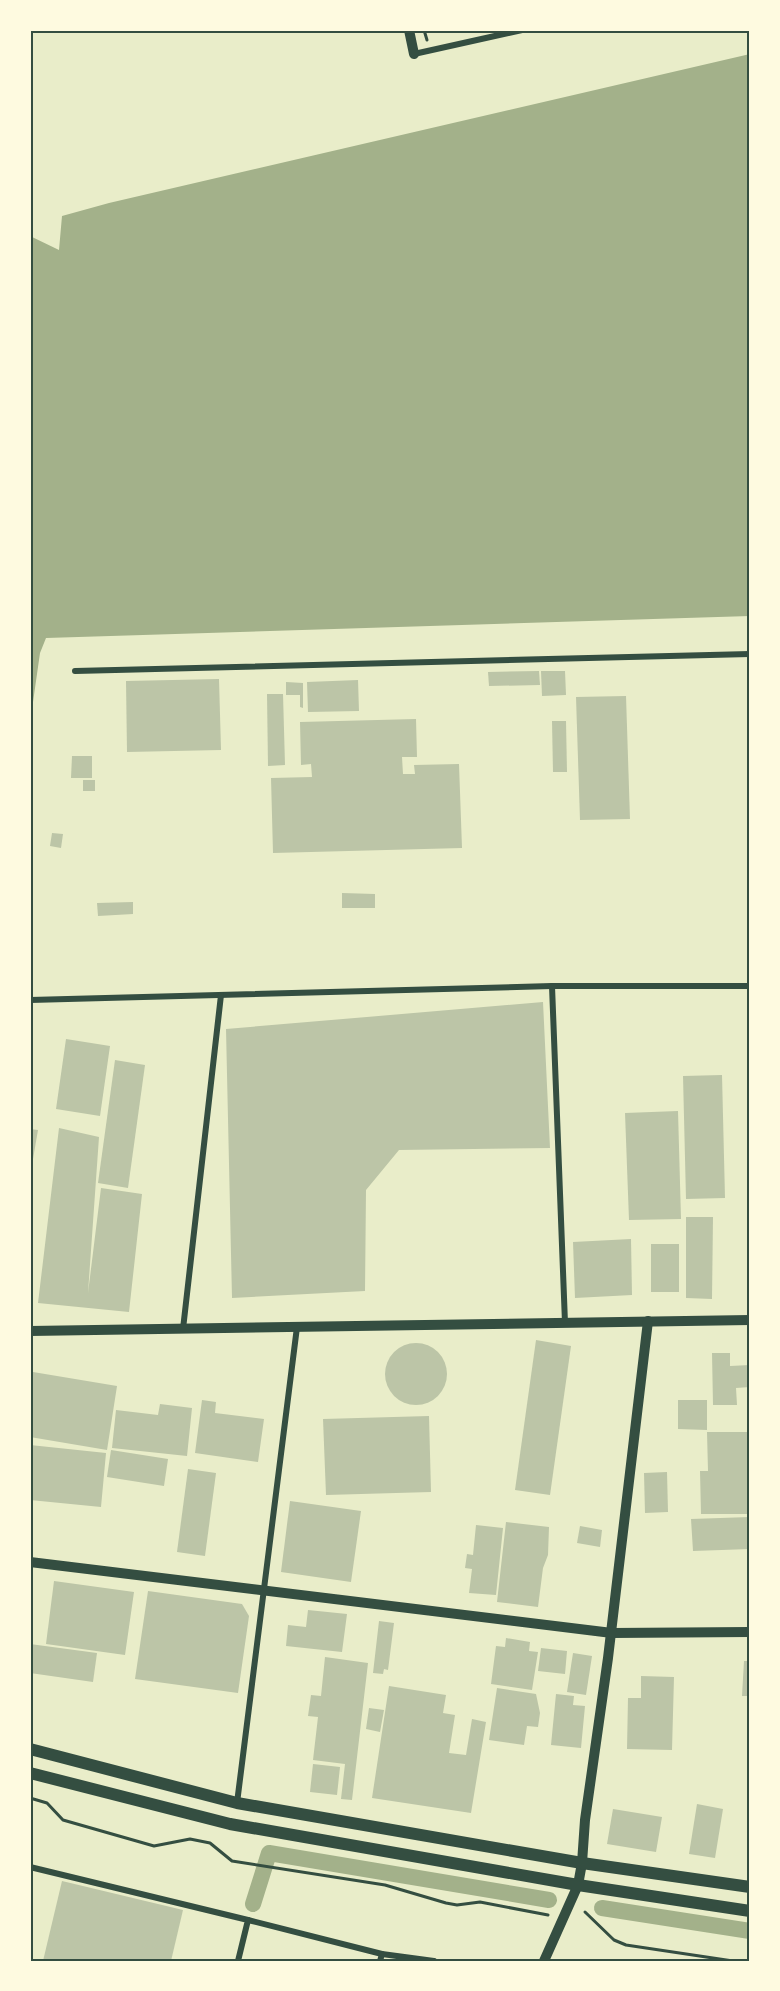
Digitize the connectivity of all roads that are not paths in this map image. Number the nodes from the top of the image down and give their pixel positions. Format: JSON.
{"nodes":[{"id":1,"x":409,"y":30,"type":"edge"},
{"id":2,"x":522,"y":30,"type":"edge"},
{"id":3,"x":414,"y":54,"type":"joint"},
{"id":4,"x":750,"y":654,"type":"edge"},
{"id":5,"x":75,"y":671,"type":"dead end"},
{"id":6,"x":552,"y":986,"type":"junction"},
{"id":7,"x":750,"y":986,"type":"edge"},
{"id":8,"x":221,"y":995,"type":"junction"},
{"id":9,"x":30,"y":1000,"type":"edge"},
{"id":10,"x":750,"y":1320,"type":"edge"},
{"id":11,"x":648,"y":1321,"type":"junction"},
{"id":12,"x":565,"y":1323,"type":"junction"},
{"id":13,"x":297,"y":1327,"type":"junction"},
{"id":14,"x":183,"y":1329,"type":"junction"},
{"id":15,"x":30,"y":1331,"type":"edge"},
{"id":16,"x":30,"y":1562,"type":"edge"},
{"id":17,"x":264,"y":1590,"type":"junction"},
{"id":18,"x":750,"y":1632,"type":"edge"},
{"id":19,"x":612,"y":1633,"type":"junction"},
{"id":20,"x":30,"y":1749,"type":"edge"},
{"id":21,"x":30,"y":1773,"type":"edge"},
{"id":22,"x":237,"y":1803,"type":"junction"},
{"id":23,"x":582,"y":1863,"type":"junction"},
{"id":24,"x":30,"y":1867,"type":"edge"},
{"id":25,"x":578,"y":1885,"type":"junction"},
{"id":26,"x":750,"y":1887,"type":"edge"},
{"id":27,"x":750,"y":1911,"type":"edge"},
{"id":28,"x":248,"y":1920,"type":"junction"},
{"id":29,"x":381,"y":1958,"type":"edge"},
{"id":30,"x":238,"y":1961,"type":"edge"},
{"id":31,"x":434,"y":1961,"type":"edge"},
{"id":32,"x":544,"y":1961,"type":"edge"}],
"edges":[{"from":1,"to":3,"type":"street"},
{"from":2,"to":3,"type":"street"},
{"from":4,"to":5,"type":"street"},
{"from":6,"to":7,"type":"street"},
{"from":6,"to":8,"type":"street"},
{"from":6,"to":12,"type":"street"},
{"from":8,"to":9,"type":"street"},
{"from":8,"to":14,"type":"street"},
{"from":10,"to":11,"type":"street"},
{"from":11,"to":12,"type":"street"},
{"from":11,"to":19,"type":"street"},
{"from":12,"to":13,"type":"street"},
{"from":13,"to":14,"type":"street"},
{"from":13,"to":17,"type":"street"},
{"from":14,"to":15,"type":"street"},
{"from":16,"to":17,"type":"street"},
{"from":17,"to":19,"type":"street"},
{"from":17,"to":22,"type":"street"},
{"from":18,"to":19,"type":"street"},
{"from":19,"to":23,"type":"street"},
{"from":20,"to":22,"type":"main road"},
{"from":21,"to":25,"type":"main road"},
{"from":22,"to":23,"type":"main road"},
{"from":23,"to":25,"type":"street"},
{"from":23,"to":26,"type":"main road"},
{"from":24,"to":28,"type":"street"},
{"from":25,"to":27,"type":"main road"},
{"from":25,"to":32,"type":"street"},
{"from":28,"to":29,"type":"street"},
{"from":28,"to":30,"type":"street"},
{"from":29,"to":31,"type":"street"}]}
